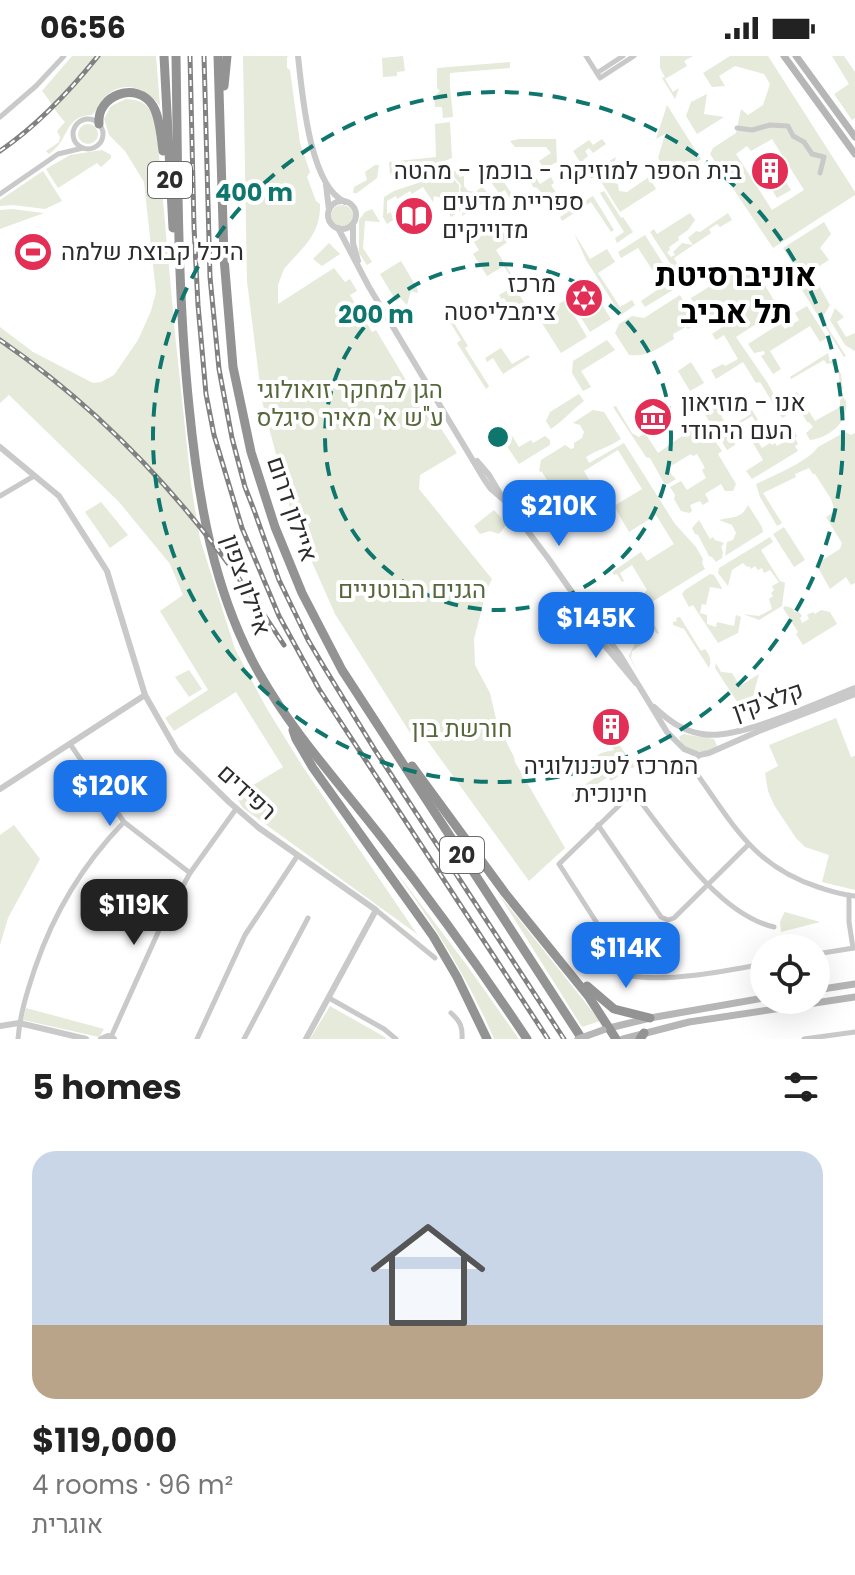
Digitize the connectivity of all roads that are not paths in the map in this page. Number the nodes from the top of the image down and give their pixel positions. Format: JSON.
{"nodes":[{"id":1,"x":64,"y":56,"type":"edge"},
{"id":2,"x":164,"y":56,"type":"edge"},
{"id":3,"x":176,"y":56,"type":"edge"},
{"id":4,"x":218,"y":56,"type":"edge"},
{"id":5,"x":227,"y":56,"type":"edge"},
{"id":6,"x":298,"y":56,"type":"edge"},
{"id":7,"x":623,"y":56,"type":"edge"},
{"id":8,"x":634,"y":56,"type":"edge"},
{"id":9,"x":784,"y":56,"type":"edge"},
{"id":10,"x":796,"y":56,"type":"edge"},
{"id":11,"x":587,"y":57,"type":"edge"},
{"id":12,"x":614,"y":62,"type":"junction"},
{"id":13,"x":599,"y":75,"type":"junction"},
{"id":14,"x":0,"y":117,"type":"edge"},
{"id":15,"x":220,"y":117,"type":"junction"},
{"id":16,"x":99,"y":124,"type":"junction"},
{"id":17,"x":737,"y":128,"type":"dead end"},
{"id":18,"x":855,"y":137,"type":"edge"},
{"id":19,"x":83,"y":148,"type":"junction"},
{"id":20,"x":855,"y":154,"type":"edge"},
{"id":21,"x":820,"y":173,"type":"dead end"},
{"id":22,"x":324,"y":178,"type":"junction"},
{"id":23,"x":170,"y":183,"type":"junction"},
{"id":24,"x":0,"y":194,"type":"edge"},
{"id":25,"x":345,"y":202,"type":"junction"},
{"id":26,"x":330,"y":210,"type":"junction"},
{"id":27,"x":353,"y":224,"type":"junction"},
{"id":28,"x":338,"y":228,"type":"junction"},
{"id":29,"x":358,"y":265,"type":"junction"},
{"id":30,"x":180,"y":303,"type":"junction"},
{"id":31,"x":0,"y":447,"type":"edge"},
{"id":32,"x":34,"y":476,"type":"junction"},
{"id":33,"x":0,"y":496,"type":"edge"},
{"id":34,"x":352,"y":687,"type":"junction"},
{"id":35,"x":855,"y":691,"type":"edge"},
{"id":36,"x":145,"y":695,"type":"junction"},
{"id":37,"x":649,"y":702,"type":"junction"},
{"id":38,"x":290,"y":723,"type":"junction"},
{"id":39,"x":691,"y":731,"type":"junction"},
{"id":40,"x":713,"y":735,"type":"junction"},
{"id":41,"x":673,"y":739,"type":"junction"},
{"id":42,"x":70,"y":744,"type":"junction"},
{"id":43,"x":720,"y":749,"type":"junction"},
{"id":44,"x":699,"y":755,"type":"junction"},
{"id":45,"x":0,"y":789,"type":"edge"},
{"id":46,"x":236,"y":809,"type":"junction"},
{"id":47,"x":124,"y":822,"type":"junction"},
{"id":48,"x":598,"y":825,"type":"junction"},
{"id":49,"x":749,"y":844,"type":"junction"},
{"id":50,"x":298,"y":855,"type":"junction"},
{"id":51,"x":190,"y":873,"type":"junction"},
{"id":52,"x":707,"y":885,"type":"junction"},
{"id":53,"x":852,"y":895,"type":"edge"},
{"id":54,"x":376,"y":910,"type":"junction"},
{"id":55,"x":308,"y":918,"type":"dead end"},
{"id":56,"x":774,"y":927,"type":"dead end"},
{"id":57,"x":854,"y":948,"type":"edge"},
{"id":58,"x":830,"y":952,"type":"edge"},
{"id":59,"x":557,"y":957,"type":"junction"},
{"id":60,"x":435,"y":958,"type":"dead end"},
{"id":61,"x":750,"y":966,"type":"edge"},
{"id":62,"x":855,"y":984,"type":"edge"},
{"id":63,"x":830,"y":988,"type":"edge"},
{"id":64,"x":855,"y":997,"type":"edge"},
{"id":65,"x":329,"y":998,"type":"junction"},
{"id":66,"x":750,"y":1000,"type":"edge"},
{"id":67,"x":451,"y":1013,"type":"dead end"},
{"id":68,"x":650,"y":1018,"type":"junction"},
{"id":69,"x":19,"y":1023,"type":"junction"},
{"id":70,"x":0,"y":1026,"type":"edge"},
{"id":71,"x":606,"y":1029,"type":"junction"},
{"id":72,"x":855,"y":1032,"type":"edge"},
{"id":73,"x":642,"y":1036,"type":"edge"},
{"id":74,"x":825,"y":1037,"type":"edge"},
{"id":75,"x":113,"y":1038,"type":"edge"},
{"id":76,"x":487,"y":1038,"type":"edge"},
{"id":77,"x":18,"y":1039,"type":"edge"},
{"id":78,"x":86,"y":1039,"type":"edge"},
{"id":79,"x":101,"y":1039,"type":"edge"},
{"id":80,"x":197,"y":1039,"type":"edge"},
{"id":81,"x":244,"y":1039,"type":"edge"},
{"id":82,"x":306,"y":1039,"type":"edge"},
{"id":83,"x":396,"y":1039,"type":"edge"},
{"id":84,"x":462,"y":1039,"type":"edge"},
{"id":85,"x":527,"y":1039,"type":"edge"},
{"id":86,"x":580,"y":1039,"type":"edge"},
{"id":87,"x":616,"y":1039,"type":"edge"},
{"id":88,"x":623,"y":1039,"type":"edge"},
{"id":89,"x":804,"y":1039,"type":"edge"}],
"edges":[{"from":1,"to":14,"type":"street"},
{"from":2,"to":23,"type":"highway","number":"20"},
{"from":3,"to":30,"type":"highway","name":"איילון צפון","number":"20"},
{"from":4,"to":15,"type":"highway","name":"איילון דרום","number":"20"},
{"from":5,"to":15,"type":"highway"},
{"from":6,"to":22,"type":"street"},
{"from":7,"to":12,"type":"street"},
{"from":8,"to":13,"type":"street"},
{"from":9,"to":20,"type":"main road"},
{"from":10,"to":18,"type":"main road"},
{"from":11,"to":12,"type":"street"},
{"from":11,"to":13,"type":"street"},
{"from":12,"to":13,"type":"street"},
{"from":15,"to":34,"type":"highway","name":"איילון דרום","number":"20"},
{"from":16,"to":19,"type":"street"},
{"from":16,"to":19,"type":"street"},
{"from":16,"to":23,"type":"highway"},
{"from":17,"to":21,"type":"street"},
{"from":19,"to":24,"type":"street"},
{"from":22,"to":25,"type":"street"},
{"from":22,"to":26,"type":"street"},
{"from":23,"to":30,"type":"highway","number":"20"},
{"from":25,"to":26,"type":"street"},
{"from":25,"to":27,"type":"street"},
{"from":26,"to":28,"type":"street"},
{"from":27,"to":28,"type":"street"},
{"from":27,"to":29,"type":"street"},
{"from":28,"to":29,"type":"street"},
{"from":29,"to":37,"type":"street"},
{"from":30,"to":38,"type":"highway","name":"איילון צפון","number":"20"},
{"from":31,"to":32,"type":"street","name":"רפידים"},
{"from":32,"to":33,"type":"street"},
{"from":32,"to":36,"type":"street","name":"רפידים"},
{"from":34,"to":59,"type":"highway"},
{"from":34,"to":86,"type":"highway","name":"איילון דרום","number":"20"},
{"from":35,"to":40,"type":"street","name":"קלצ'קין"},
{"from":35,"to":43,"type":"street","name":"קלצ'קין"},
{"from":36,"to":42,"type":"street"},
{"from":36,"to":46,"type":"street","name":"רפידים"},
{"from":37,"to":39,"type":"street"},
{"from":37,"to":41,"type":"street"},
{"from":38,"to":76,"type":"highway"},
{"from":38,"to":85,"type":"highway","name":"איילון צפון","number":"20"},
{"from":39,"to":40,"type":"street","name":"קלצ'קין"},
{"from":39,"to":41,"type":"street"},
{"from":40,"to":43,"type":"street"},
{"from":41,"to":44,"type":"street"},
{"from":42,"to":45,"type":"street"},
{"from":42,"to":47,"type":"street"},
{"from":43,"to":44,"type":"street","name":"קלצ'קין"},
{"from":44,"to":49,"type":"street"},
{"from":46,"to":50,"type":"street","name":"רפידים"},
{"from":46,"to":51,"type":"street"},
{"from":47,"to":51,"type":"street"},
{"from":47,"to":69,"type":"street"},
{"from":48,"to":52,"type":"street"},
{"from":48,"to":52,"type":"street"},
{"from":48,"to":61,"type":"street"},
{"from":49,"to":52,"type":"street"},
{"from":49,"to":53,"type":"street"},
{"from":50,"to":54,"type":"street","name":"רפידים"},
{"from":50,"to":80,"type":"street"},
{"from":51,"to":75,"type":"street"},
{"from":52,"to":56,"type":"street"},
{"from":53,"to":57,"type":"street"},
{"from":54,"to":60,"type":"street","name":"רפידים"},
{"from":54,"to":65,"type":"street"},
{"from":55,"to":81,"type":"street"},
{"from":57,"to":58,"type":"street"},
{"from":59,"to":68,"type":"highway"},
{"from":59,"to":71,"type":"highway"},
{"from":62,"to":63,"type":"main road"},
{"from":64,"to":73,"type":"main road"},
{"from":65,"to":82,"type":"street"},
{"from":65,"to":83,"type":"street"},
{"from":66,"to":68,"type":"main road"},
{"from":67,"to":84,"type":"street"},
{"from":68,"to":71,"type":"main road"},
{"from":69,"to":70,"type":"street"},
{"from":69,"to":77,"type":"street"},
{"from":69,"to":78,"type":"street"},
{"from":71,"to":86,"type":"main road","bridge":true},
{"from":71,"to":87,"type":"highway"},
{"from":72,"to":74,"type":"street"},
{"from":73,"to":88,"type":"main road"},
{"from":74,"to":89,"type":"street"},
{"from":75,"to":79,"type":"street"}]}
